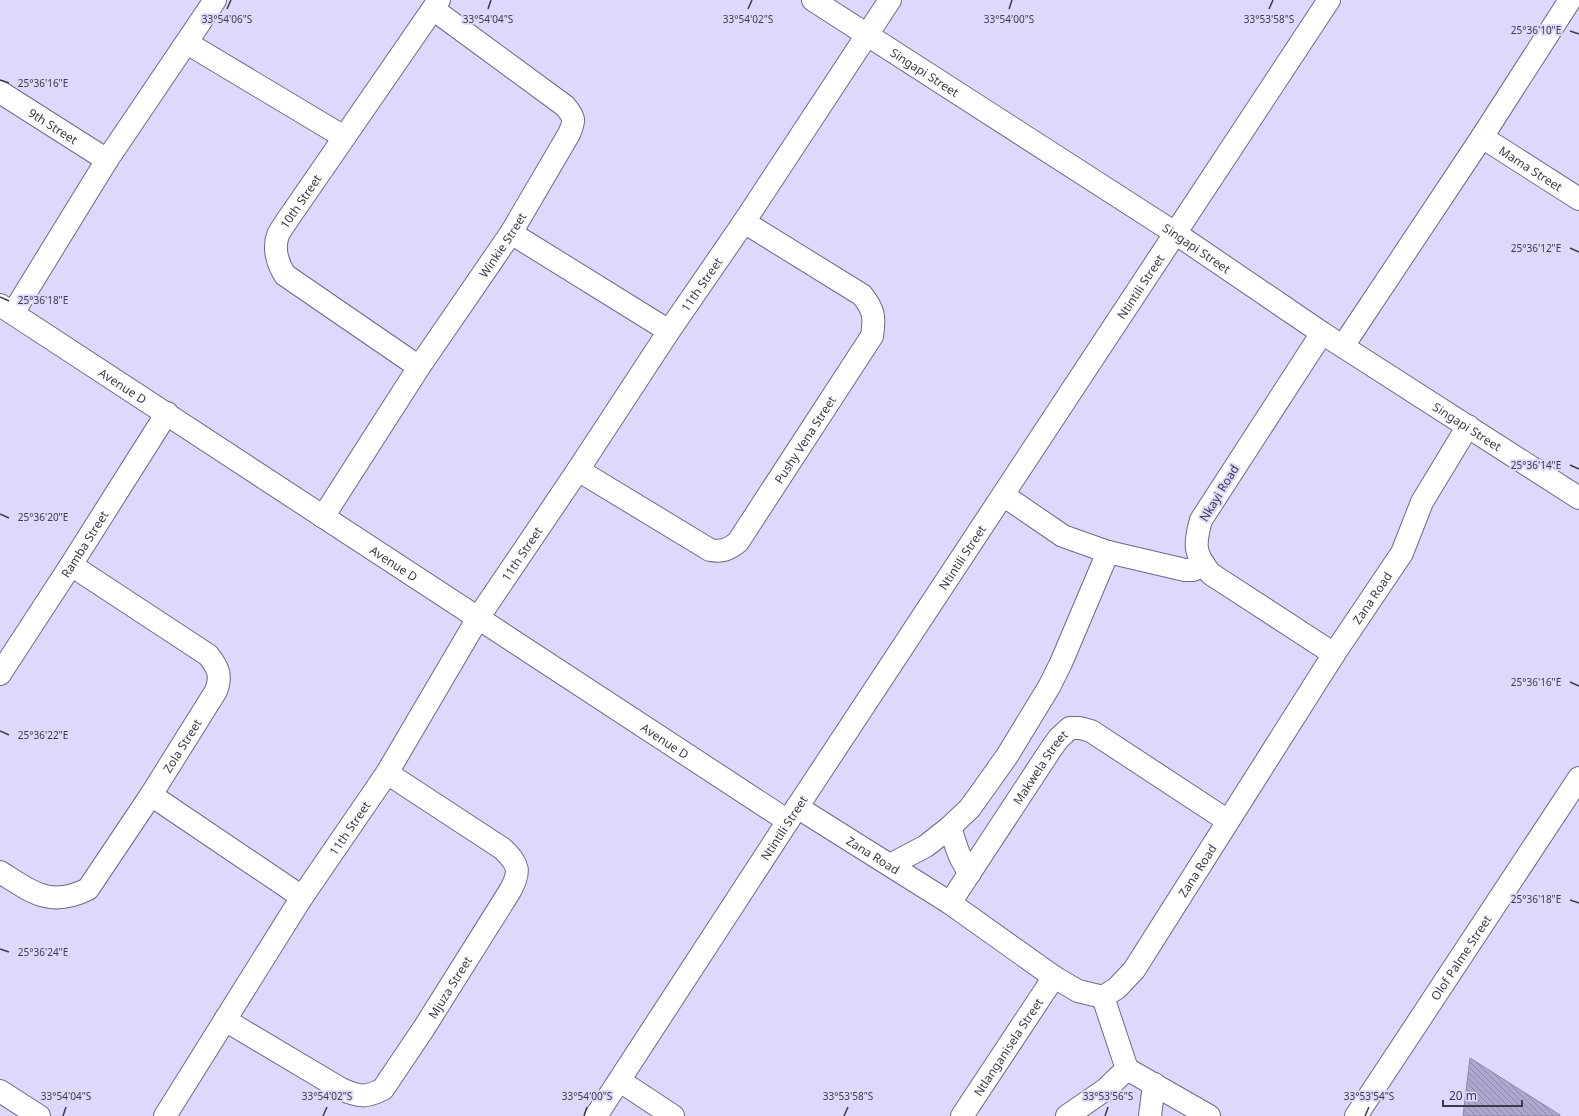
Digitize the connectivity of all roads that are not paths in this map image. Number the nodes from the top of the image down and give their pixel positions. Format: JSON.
{"nodes":[{"id":1,"x":215,"y":0,"type":"edge"},
{"id":2,"x":813,"y":0,"type":"edge"},
{"id":3,"x":890,"y":0,"type":"edge"},
{"id":4,"x":1329,"y":0,"type":"edge"},
{"id":5,"x":1570,"y":0,"type":"edge"},
{"id":6,"x":436,"y":5,"type":"edge"},
{"id":7,"x":867,"y":35,"type":"junction"},
{"id":8,"x":186,"y":43,"type":"junction"},
{"id":9,"x":0,"y":92,"type":"edge"},
{"id":10,"x":344,"y":137,"type":"junction"},
{"id":11,"x":1482,"y":137,"type":"junction"},
{"id":12,"x":107,"y":160,"type":"junction"},
{"id":13,"x":1579,"y":199,"type":"edge"},
{"id":14,"x":744,"y":222,"type":"junction"},
{"id":15,"x":511,"y":233,"type":"junction"},
{"id":16,"x":1175,"y":233,"type":"junction"},
{"id":17,"x":6,"y":309,"type":"edge"},
{"id":18,"x":669,"y":330,"type":"junction"},
{"id":19,"x":1322,"y":333,"type":"junction"},
{"id":20,"x":1344,"y":346,"type":"junction"},
{"id":21,"x":419,"y":367,"type":"junction"},
{"id":22,"x":167,"y":413,"type":"junction"},
{"id":23,"x":1468,"y":426,"type":"junction"},
{"id":24,"x":578,"y":470,"type":"junction"},
{"id":25,"x":1003,"y":495,"type":"junction"},
{"id":26,"x":1579,"y":498,"type":"edge"},
{"id":27,"x":323,"y":517,"type":"junction"},
{"id":28,"x":1108,"y":552,"type":"junction"},
{"id":29,"x":71,"y":565,"type":"junction"},
{"id":30,"x":1204,"y":565,"type":"junction"},
{"id":31,"x":478,"y":618,"type":"junction"},
{"id":32,"x":1334,"y":654,"type":"junction"},
{"id":33,"x":0,"y":674,"type":"edge"},
{"id":34,"x":387,"y":773,"type":"junction"},
{"id":35,"x":1579,"y":778,"type":"edge"},
{"id":36,"x":151,"y":795,"type":"junction"},
{"id":37,"x":793,"y":814,"type":"junction"},
{"id":38,"x":1228,"y":821,"type":"junction"},
{"id":39,"x":950,"y":827,"type":"junction"},
{"id":40,"x":890,"y":865,"type":"junction"},
{"id":41,"x":0,"y":872,"type":"edge"},
{"id":42,"x":970,"y":873,"type":"junction"},
{"id":43,"x":302,"y":897,"type":"junction"},
{"id":44,"x":950,"y":903,"type":"junction"},
{"id":45,"x":1054,"y":977,"type":"junction"},
{"id":46,"x":1103,"y":997,"type":"junction"},
{"id":47,"x":226,"y":1020,"type":"junction"},
{"id":48,"x":1127,"y":1069,"type":"junction"},
{"id":49,"x":620,"y":1081,"type":"junction"},
{"id":50,"x":1154,"y":1084,"type":"junction"},
{"id":51,"x":0,"y":1091,"type":"edge"},
{"id":52,"x":40,"y":1116,"type":"edge"},
{"id":53,"x":165,"y":1116,"type":"edge"},
{"id":54,"x":596,"y":1116,"type":"edge"},
{"id":55,"x":673,"y":1116,"type":"edge"},
{"id":56,"x":962,"y":1116,"type":"edge"},
{"id":57,"x":1067,"y":1116,"type":"edge"},
{"id":58,"x":1150,"y":1116,"type":"edge"},
{"id":59,"x":1209,"y":1116,"type":"edge"},
{"id":60,"x":1356,"y":1116,"type":"edge"}],
"edges":[{"from":1,"to":8,"type":"street"},
{"from":2,"to":7,"type":"street","name":"Singapi Street"},
{"from":3,"to":7,"type":"street","name":"11th Street"},
{"from":4,"to":16,"type":"street","name":"Ntintili Street"},
{"from":5,"to":11,"type":"street"},
{"from":6,"to":10,"type":"street","name":"10th Street"},
{"from":6,"to":15,"type":"street","name":"Winkie Street"},
{"from":7,"to":14,"type":"street","name":"11th Street"},
{"from":7,"to":16,"type":"street","name":"Singapi Street"},
{"from":8,"to":10,"type":"street"},
{"from":8,"to":12,"type":"street"},
{"from":9,"to":12,"type":"street","name":"9th Street"},
{"from":10,"to":21,"type":"street","name":"10th Street"},
{"from":11,"to":13,"type":"street","name":"Mama Street"},
{"from":11,"to":20,"type":"street"},
{"from":12,"to":17,"type":"street"},
{"from":14,"to":18,"type":"street","name":"11th Street"},
{"from":14,"to":24,"type":"street","name":"Pushy Vena Street"},
{"from":15,"to":18,"type":"street"},
{"from":15,"to":21,"type":"street","name":"Winkie Street"},
{"from":16,"to":19,"type":"street","name":"Singapi Street"},
{"from":16,"to":25,"type":"street","name":"Ntintili Street"},
{"from":17,"to":22,"type":"street","name":"Avenue D"},
{"from":18,"to":24,"type":"street","name":"11th Street"},
{"from":19,"to":20,"type":"street","name":"Singapi Street"},
{"from":19,"to":30,"type":"street","name":"Nkayi Road"},
{"from":20,"to":23,"type":"street","name":"Singapi Street"},
{"from":21,"to":27,"type":"street","name":"Winkie Street"},
{"from":22,"to":27,"type":"street","name":"Avenue D"},
{"from":22,"to":29,"type":"street","name":"Ramba Street"},
{"from":23,"to":26,"type":"street","name":"Singapi Street"},
{"from":23,"to":32,"type":"street","name":"Zana Road"},
{"from":24,"to":31,"type":"street","name":"11th Street"},
{"from":25,"to":28,"type":"street"},
{"from":25,"to":37,"type":"street","name":"Ntintili Street"},
{"from":27,"to":31,"type":"street","name":"Avenue D"},
{"from":28,"to":30,"type":"street"},
{"from":28,"to":39,"type":"street"},
{"from":29,"to":33,"type":"street","name":"Ramba Street"},
{"from":29,"to":36,"type":"street","name":"Zola Street"},
{"from":30,"to":32,"type":"street","name":"Nkayi Road"},
{"from":31,"to":34,"type":"street","name":"11th Street"},
{"from":31,"to":37,"type":"street","name":"Avenue D"},
{"from":32,"to":38,"type":"street","name":"Zana Road"},
{"from":34,"to":43,"type":"street","name":"11th Street"},
{"from":34,"to":47,"type":"street","name":"Mjuza Street"},
{"from":35,"to":60,"type":"street","name":"Olof Palme Street"},
{"from":36,"to":41,"type":"street","name":"Zola Street"},
{"from":36,"to":43,"type":"street"},
{"from":37,"to":40,"type":"street","name":"Zana Road"},
{"from":37,"to":49,"type":"street","name":"Ntintili Street"},
{"from":38,"to":42,"type":"street","name":"Makwela Street"},
{"from":38,"to":46,"type":"street","name":"Zana Road"},
{"from":39,"to":40,"type":"street"},
{"from":39,"to":42,"type":"street"},
{"from":40,"to":44,"type":"street","name":"Zana Road"},
{"from":42,"to":44,"type":"street","name":"Makwela Street"},
{"from":43,"to":47,"type":"street","name":"11th Street"},
{"from":44,"to":45,"type":"street","name":"Zana Road"},
{"from":45,"to":46,"type":"street","name":"Zana Road"},
{"from":45,"to":56,"type":"street","name":"Ntlanganisela Street"},
{"from":46,"to":48,"type":"street"},
{"from":47,"to":53,"type":"street","name":"11th Street"},
{"from":48,"to":50,"type":"street"},
{"from":48,"to":57,"type":"street"},
{"from":49,"to":54,"type":"street","name":"Ntintili Street"},
{"from":49,"to":55,"type":"street"},
{"from":50,"to":58,"type":"street"},
{"from":50,"to":59,"type":"street"},
{"from":51,"to":52,"type":"street"}]}
